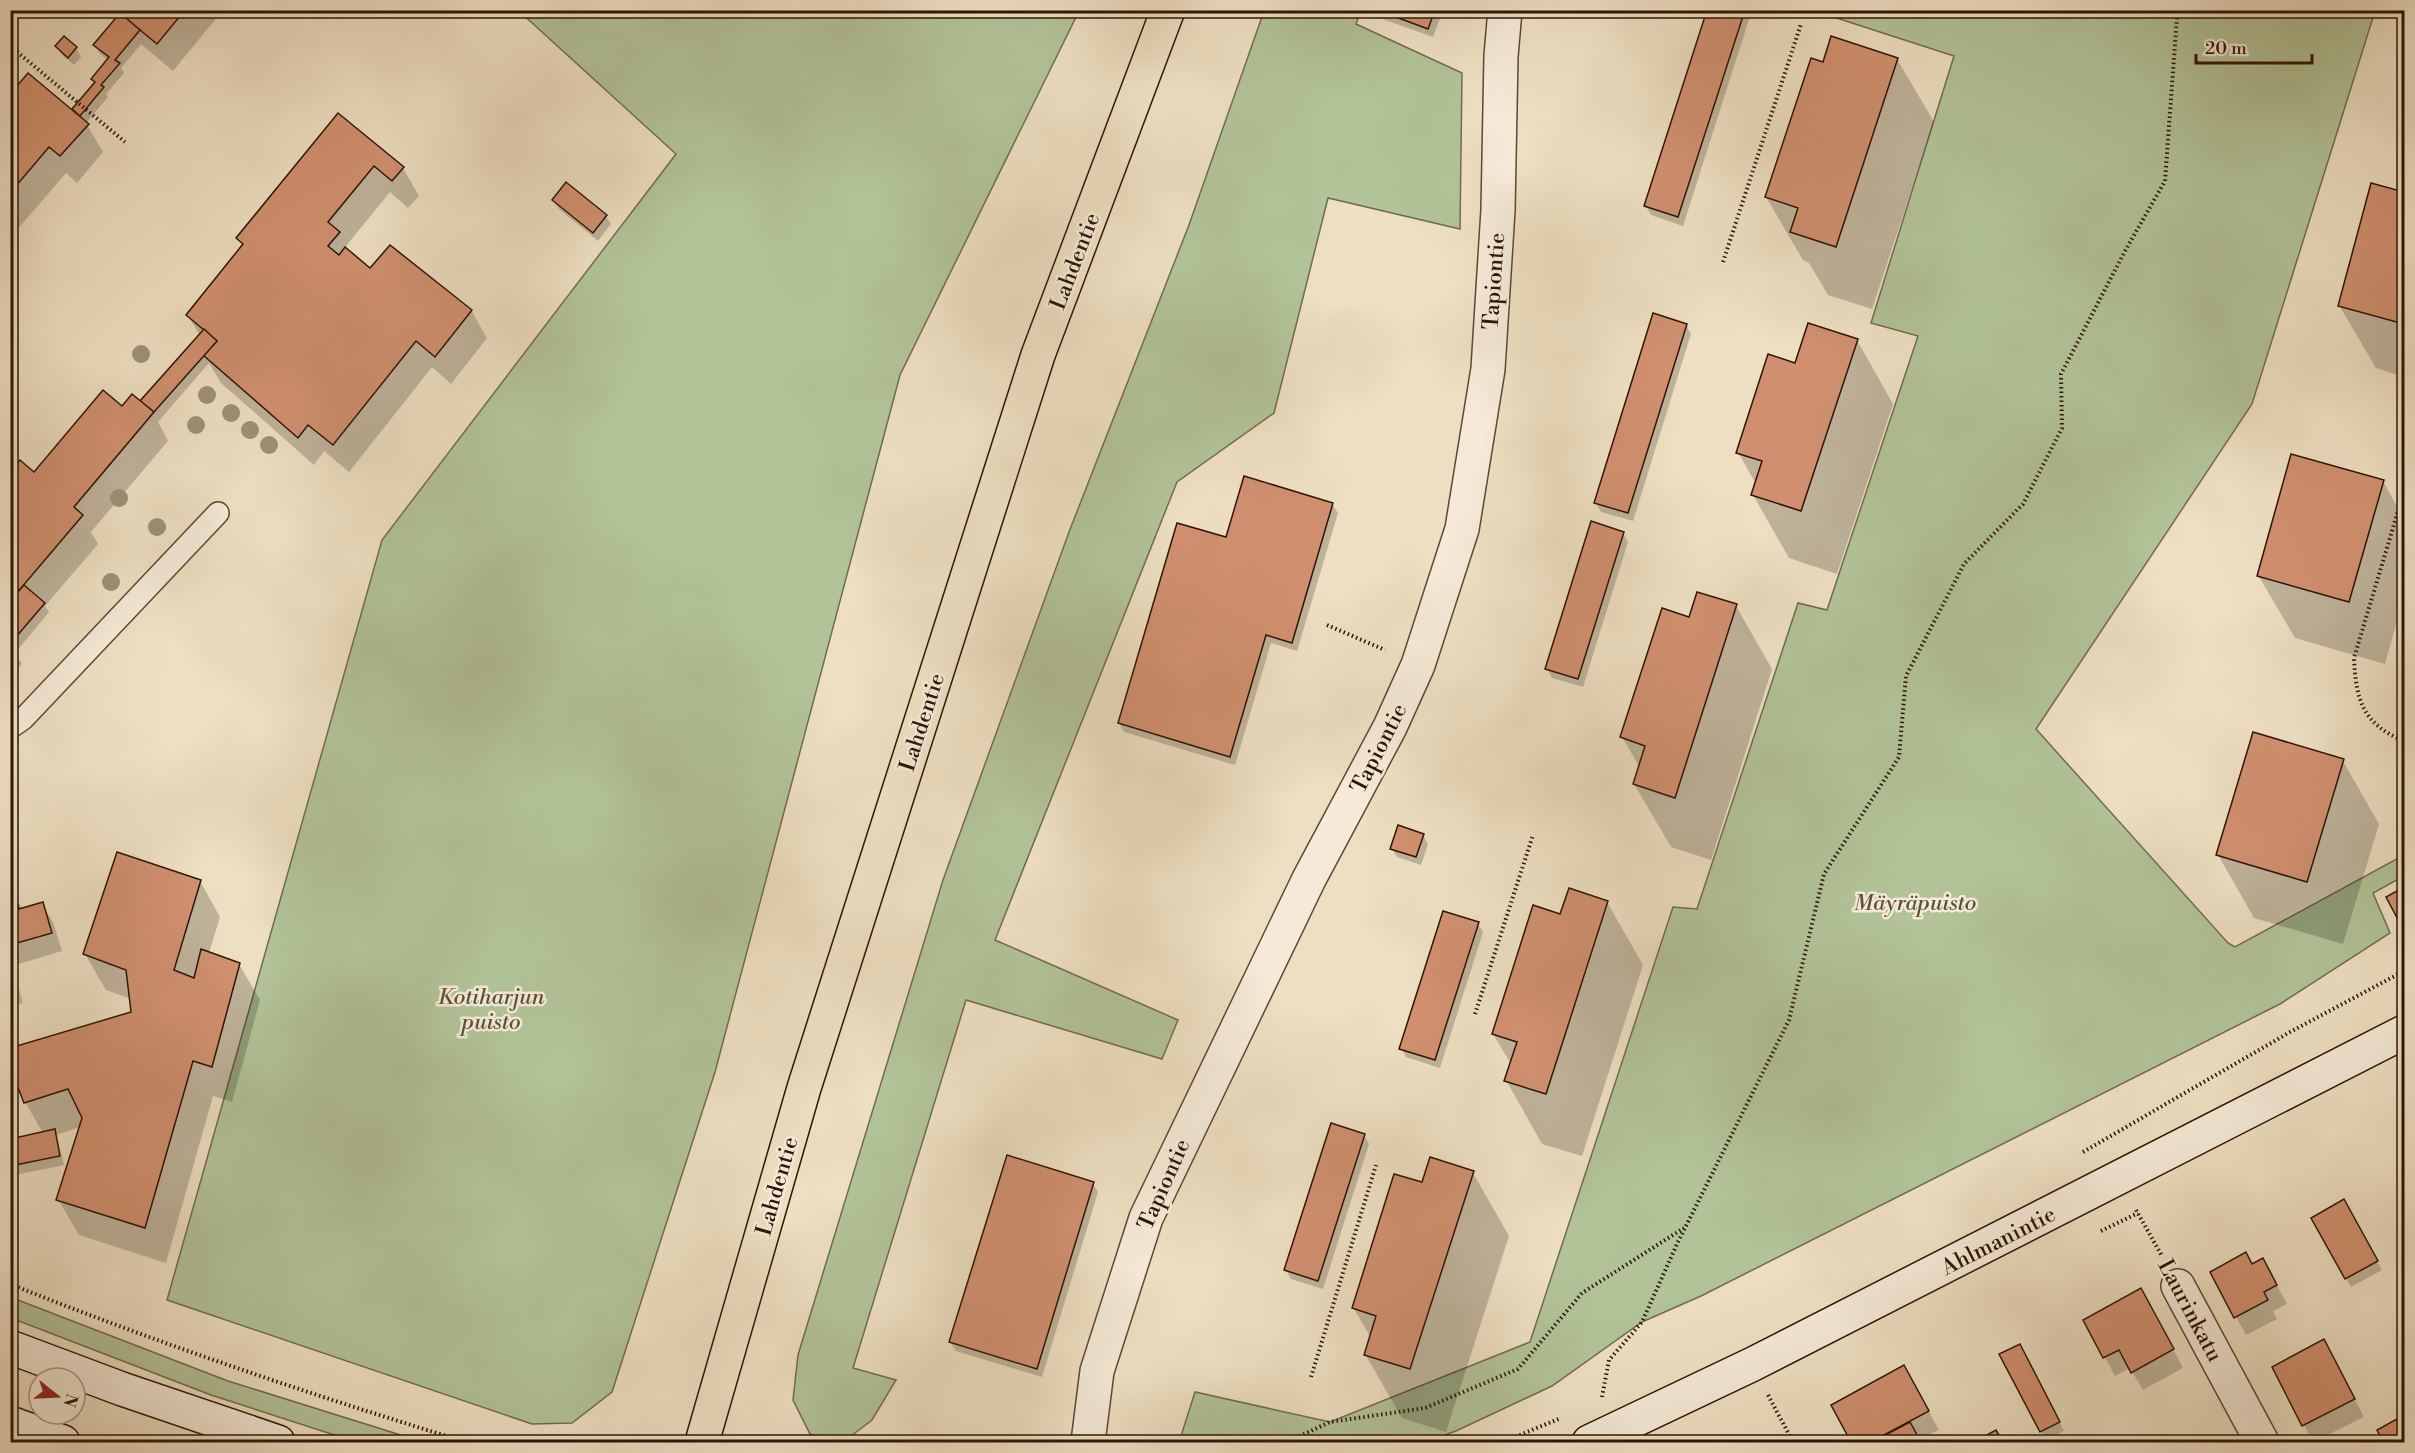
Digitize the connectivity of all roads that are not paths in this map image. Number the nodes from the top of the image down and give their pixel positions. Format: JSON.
{"nodes":[{"id":1,"x":1168,"y":10,"type":"edge"},
{"id":2,"x":1505,"y":10,"type":"edge"},
{"id":3,"x":218,"y":513,"type":"dead end"},
{"id":4,"x":10,"y":728,"type":"edge"},
{"id":5,"x":2404,"y":1032,"type":"edge"},
{"id":6,"x":2178,"y":1286,"type":"road end"},
{"id":7,"x":10,"y":1347,"type":"edge"},
{"id":8,"x":10,"y":1423,"type":"edge"},
{"id":9,"x":63,"y":1443,"type":"edge"},
{"id":10,"x":278,"y":1443,"type":"edge"},
{"id":11,"x":702,"y":1443,"type":"edge"},
{"id":12,"x":1088,"y":1443,"type":"edge"},
{"id":13,"x":1589,"y":1443,"type":"edge"},
{"id":14,"x":2262,"y":1443,"type":"edge"}],
"edges":[{"from":1,"to":11,"type":"highway","name":"Lahdentie"},
{"from":2,"to":12,"type":"street","name":"Tapiontie"},
{"from":3,"to":4,"type":"lane"},
{"from":5,"to":13,"type":"street","name":"Ahlmanintie"},
{"from":6,"to":14,"type":"street","name":"Laurinkatu"},
{"from":7,"to":10,"type":"street"},
{"from":8,"to":9,"type":"street"}]}
